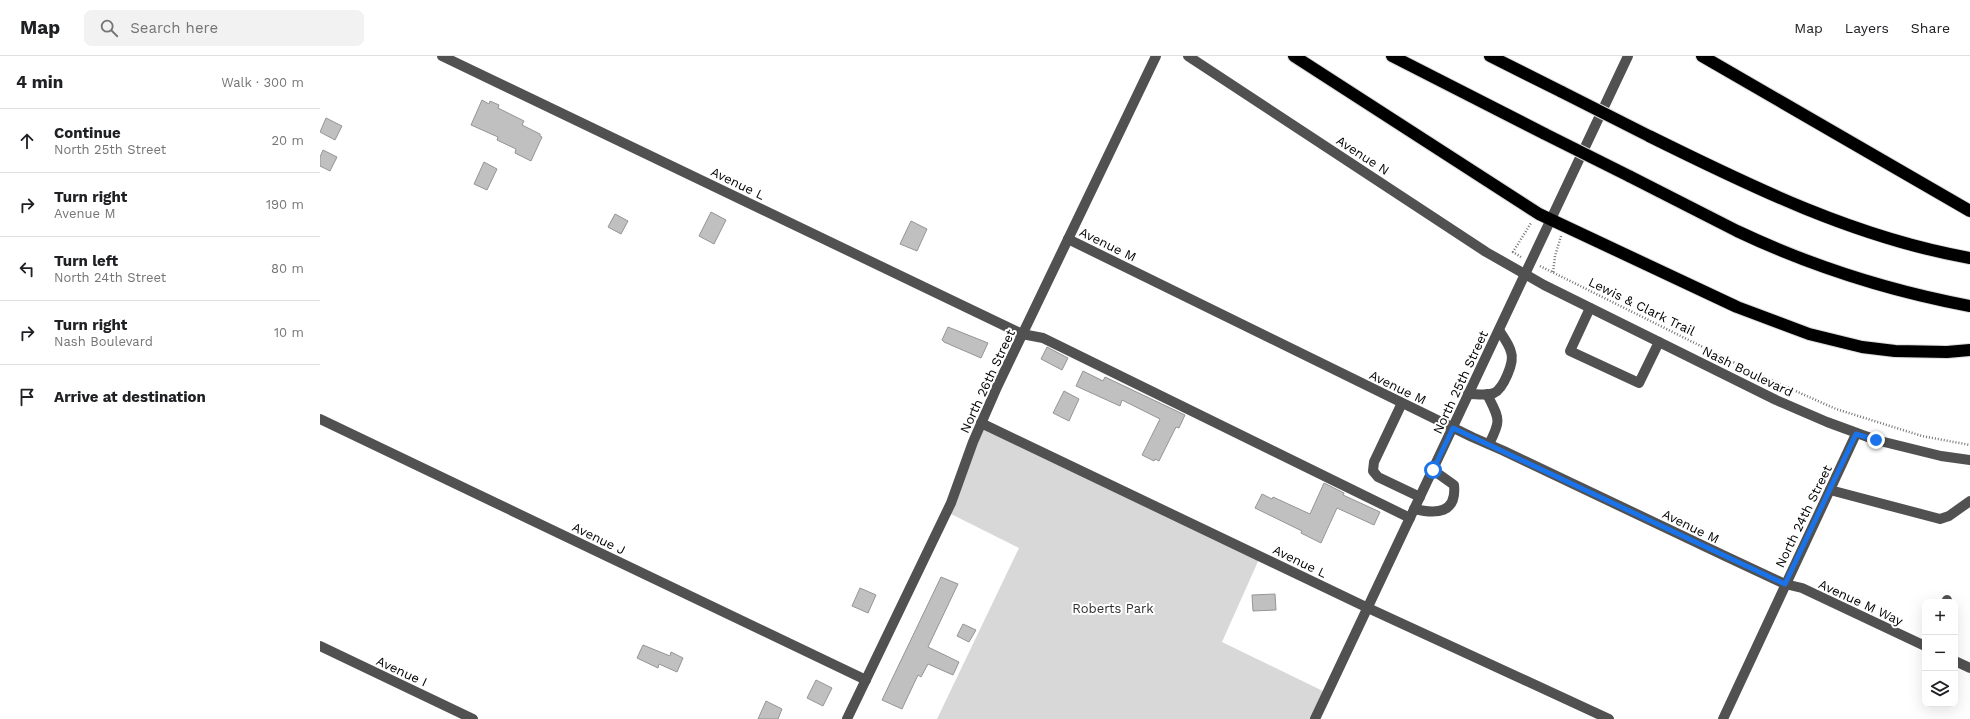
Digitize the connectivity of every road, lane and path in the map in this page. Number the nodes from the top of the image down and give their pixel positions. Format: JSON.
{"nodes":[{"id":1,"x":442,"y":56,"type":"edge"},
{"id":2,"x":1156,"y":56,"type":"edge"},
{"id":3,"x":1188,"y":56,"type":"edge"},
{"id":4,"x":1294,"y":56,"type":"edge"},
{"id":5,"x":1392,"y":56,"type":"edge"},
{"id":6,"x":1490,"y":56,"type":"edge"},
{"id":7,"x":1628,"y":56,"type":"edge"},
{"id":8,"x":1702,"y":56,"type":"edge"},
{"id":9,"x":1970,"y":211,"type":"edge"},
{"id":10,"x":1551,"y":220,"type":"junction"},
{"id":11,"x":1068,"y":239,"type":"junction"},
{"id":12,"x":1970,"y":258,"type":"edge"},
{"id":13,"x":1552,"y":272,"type":"dead end"},
{"id":14,"x":1525,"y":275,"type":"junction"},
{"id":15,"x":1970,"y":306,"type":"edge"},
{"id":16,"x":1590,"y":308,"type":"junction"},
{"id":17,"x":1499,"y":330,"type":"junction"},
{"id":18,"x":1022,"y":334,"type":"junction"},
{"id":19,"x":1659,"y":342,"type":"junction"},
{"id":20,"x":1970,"y":350,"type":"edge"},
{"id":21,"x":1468,"y":394,"type":"junction"},
{"id":22,"x":1487,"y":394,"type":"junction"},
{"id":23,"x":1402,"y":403,"type":"junction"},
{"id":24,"x":320,"y":419,"type":"edge"},
{"id":25,"x":981,"y":422,"type":"junction"},
{"id":26,"x":1453,"y":428,"type":"junction"},
{"id":27,"x":1856,"y":434,"type":"junction"},
{"id":28,"x":1489,"y":444,"type":"junction"},
{"id":29,"x":1970,"y":445,"type":"edge"},
{"id":30,"x":1970,"y":460,"type":"edge"},
{"id":31,"x":1433,"y":470,"type":"junction"},
{"id":32,"x":1830,"y":490,"type":"junction"},
{"id":33,"x":1420,"y":497,"type":"junction"},
{"id":34,"x":1970,"y":501,"type":"edge"},
{"id":35,"x":1414,"y":509,"type":"junction"},
{"id":36,"x":1410,"y":518,"type":"junction"},
{"id":37,"x":1785,"y":584,"type":"junction"},
{"id":38,"x":1368,"y":608,"type":"junction"},
{"id":39,"x":1922,"y":645,"type":"edge"},
{"id":40,"x":320,"y":646,"type":"edge"},
{"id":41,"x":1958,"y":662,"type":"edge"},
{"id":42,"x":1970,"y":668,"type":"edge"},
{"id":43,"x":866,"y":680,"type":"junction"},
{"id":44,"x":473,"y":719,"type":"edge"},
{"id":45,"x":847,"y":719,"type":"edge"},
{"id":46,"x":1315,"y":719,"type":"edge"},
{"id":47,"x":1609,"y":719,"type":"edge"},
{"id":48,"x":1722,"y":719,"type":"edge"}],
"edges":[{"from":1,"to":18,"type":"street","name":"Avenue L"},
{"from":2,"to":11,"type":"street","name":"North 26th Street"},
{"from":3,"to":14,"type":"street","name":"Avenue N"},
{"from":4,"to":10,"type":"highway"},
{"from":5,"to":15,"type":"highway","bridge":true},
{"from":6,"to":12,"type":"highway","bridge":true},
{"from":7,"to":10,"type":"street","name":"North 25th Street"},
{"from":8,"to":9,"type":"highway"},
{"from":10,"to":14,"type":"street","name":"North 25th Street"},
{"from":10,"to":20,"type":"highway"},
{"from":11,"to":18,"type":"street","name":"North 26th Street"},
{"from":11,"to":23,"type":"street","name":"Avenue M"},
{"from":13,"to":29,"type":"path","name":"Lewis & Clark Trail"},
{"from":14,"to":16,"type":"street","name":"Nash Boulevard"},
{"from":14,"to":17,"type":"street","name":"North 25th Street"},
{"from":16,"to":19,"type":"street","name":"Nash Boulevard"},
{"from":16,"to":19,"type":"street"},
{"from":17,"to":21,"type":"street","name":"North 25th Street"},
{"from":17,"to":22,"type":"street"},
{"from":18,"to":25,"type":"street","name":"North 26th Street"},
{"from":18,"to":36,"type":"street","name":"Avenue L"},
{"from":19,"to":27,"type":"street","name":"Nash Boulevard"},
{"from":21,"to":22,"type":"street"},
{"from":21,"to":26,"type":"street","name":"North 25th Street"},
{"from":22,"to":28,"type":"street"},
{"from":23,"to":26,"type":"street","name":"Avenue M"},
{"from":23,"to":33,"type":"street"},
{"from":24,"to":43,"type":"street","name":"Avenue J"},
{"from":25,"to":38,"type":"street","name":"Avenue L"},
{"from":25,"to":43,"type":"street","name":"North 26th Street"},
{"from":26,"to":28,"type":"street","name":"Avenue M"},
{"from":26,"to":31,"type":"street","name":"North 25th Street"},
{"from":27,"to":30,"type":"street","name":"Nash Boulevard"},
{"from":27,"to":32,"type":"street","name":"North 24th Street"},
{"from":28,"to":37,"type":"street","name":"Avenue M"},
{"from":31,"to":33,"type":"street","name":"North 25th Street"},
{"from":31,"to":35,"type":"street"},
{"from":32,"to":34,"type":"street"},
{"from":32,"to":37,"type":"street","name":"North 24th Street"},
{"from":33,"to":35,"type":"street","name":"North 25th Street"},
{"from":35,"to":36,"type":"street","name":"North 25th Street"},
{"from":36,"to":38,"type":"street","name":"North 25th Street"},
{"from":37,"to":39,"type":"street","name":"Avenue M Way"},
{"from":37,"to":48,"type":"street","name":"North 24th Street"},
{"from":38,"to":46,"type":"street","name":"North 25th Street"},
{"from":38,"to":47,"type":"street","name":"Avenue L"},
{"from":40,"to":44,"type":"street","name":"Avenue I"},
{"from":41,"to":42,"type":"street"},
{"from":43,"to":45,"type":"street","name":"North 26th Street"}]}
